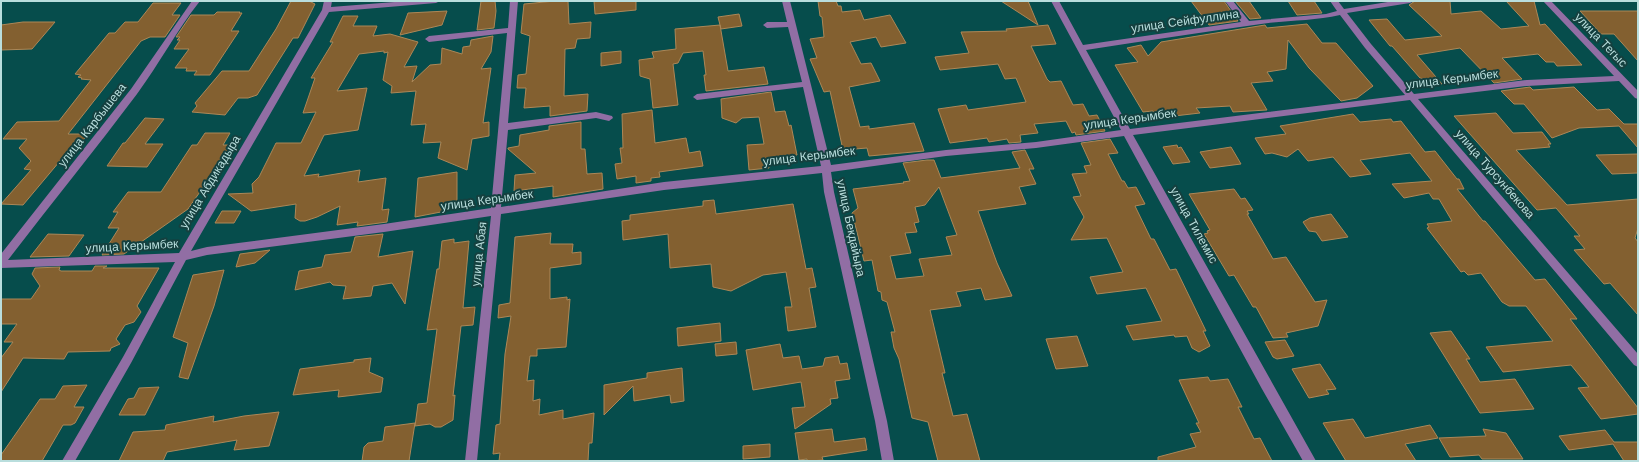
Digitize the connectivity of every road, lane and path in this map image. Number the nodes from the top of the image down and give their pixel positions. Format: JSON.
{"nodes":[{"id":1,"x":196,"y":1,"type":"edge"},
{"id":2,"x":436,"y":1,"type":"edge"},
{"id":3,"x":514,"y":1,"type":"edge"},
{"id":4,"x":786,"y":1,"type":"edge"},
{"id":5,"x":1055,"y":1,"type":"edge"},
{"id":6,"x":1229,"y":1,"type":"edge"},
{"id":7,"x":1334,"y":1,"type":"edge"},
{"id":8,"x":1410,"y":1,"type":"edge"},
{"id":9,"x":1547,"y":1,"type":"edge"},
{"id":10,"x":327,"y":5,"type":"edge"},
{"id":11,"x":1341,"y":12,"type":"junction"},
{"id":12,"x":792,"y":24,"type":"junction"},
{"id":13,"x":1247,"y":24,"type":"junction"},
{"id":14,"x":767,"y":25,"type":"dead end"},
{"id":15,"x":511,"y":30,"type":"junction"},
{"id":16,"x":429,"y":39,"type":"dead end"},
{"id":17,"x":1082,"y":48,"type":"junction"},
{"id":18,"x":1621,"y":78,"type":"junction"},
{"id":19,"x":806,"y":84,"type":"junction"},
{"id":20,"x":1638,"y":96,"type":"edge"},
{"id":21,"x":697,"y":97,"type":"dead end"},
{"id":22,"x":1412,"y":97,"type":"junction"},
{"id":23,"x":609,"y":118,"type":"dead end"},
{"id":24,"x":503,"y":127,"type":"junction"},
{"id":25,"x":1128,"y":132,"type":"junction"},
{"id":26,"x":827,"y":169,"type":"junction"},
{"id":27,"x":496,"y":212,"type":"junction"},
{"id":28,"x":182,"y":257,"type":"junction"},
{"id":29,"x":1,"y":262,"type":"edge"},
{"id":30,"x":1638,"y":362,"type":"edge"},
{"id":31,"x":68,"y":461,"type":"edge"},
{"id":32,"x":471,"y":461,"type":"edge"},
{"id":33,"x":888,"y":461,"type":"edge"},
{"id":34,"x":1310,"y":461,"type":"edge"}],
"edges":[{"from":1,"to":29,"type":"street","name":"улица Карбышева"},
{"from":2,"to":10,"type":"street"},
{"from":3,"to":15,"type":"street","name":"улица Абая"},
{"from":4,"to":12,"type":"street","name":"улица Бекдайыра"},
{"from":5,"to":17,"type":"street","name":"улица Тилемис"},
{"from":6,"to":13,"type":"street"},
{"from":7,"to":11,"type":"street","name":"улица Турсунбекова"},
{"from":8,"to":11,"type":"street","name":"улица Сейфуллина"},
{"from":9,"to":18,"type":"street","name":"улица Тегыс"},
{"from":10,"to":28,"type":"street","name":"улица Абдикадыра"},
{"from":11,"to":13,"type":"street","name":"улица Сейфуллина"},
{"from":11,"to":22,"type":"street","name":"улица Турсунбекова"},
{"from":12,"to":14,"type":"street"},
{"from":12,"to":19,"type":"street","name":"улица Бекдайыра"},
{"from":13,"to":17,"type":"street","name":"улица Сейфуллина"},
{"from":15,"to":16,"type":"street"},
{"from":15,"to":24,"type":"street","name":"улица Абая"},
{"from":17,"to":25,"type":"street","name":"улица Тилемис"},
{"from":18,"to":20,"type":"street","name":"улица Тегыс"},
{"from":18,"to":22,"type":"street","name":"улица Керымбек"},
{"from":19,"to":21,"type":"street"},
{"from":19,"to":26,"type":"street","name":"улица Бекдайыра"},
{"from":22,"to":25,"type":"street","name":"улица Керымбек"},
{"from":22,"to":30,"type":"street","name":"улица Турсунбекова"},
{"from":23,"to":24,"type":"street"},
{"from":24,"to":27,"type":"street","name":"улица Абая"},
{"from":25,"to":26,"type":"street","name":"улица Керымбек"},
{"from":25,"to":34,"type":"street","name":"улица Тилемис"},
{"from":26,"to":27,"type":"street","name":"улица Керымбек"},
{"from":26,"to":33,"type":"street","name":"улица Бекдайыра"},
{"from":27,"to":28,"type":"street","name":"улица Керымбек"},
{"from":27,"to":32,"type":"street","name":"улица Абая"},
{"from":28,"to":29,"type":"street","name":"улица Керымбек"},
{"from":28,"to":31,"type":"street","name":"улица Абдикадыра"}]}
